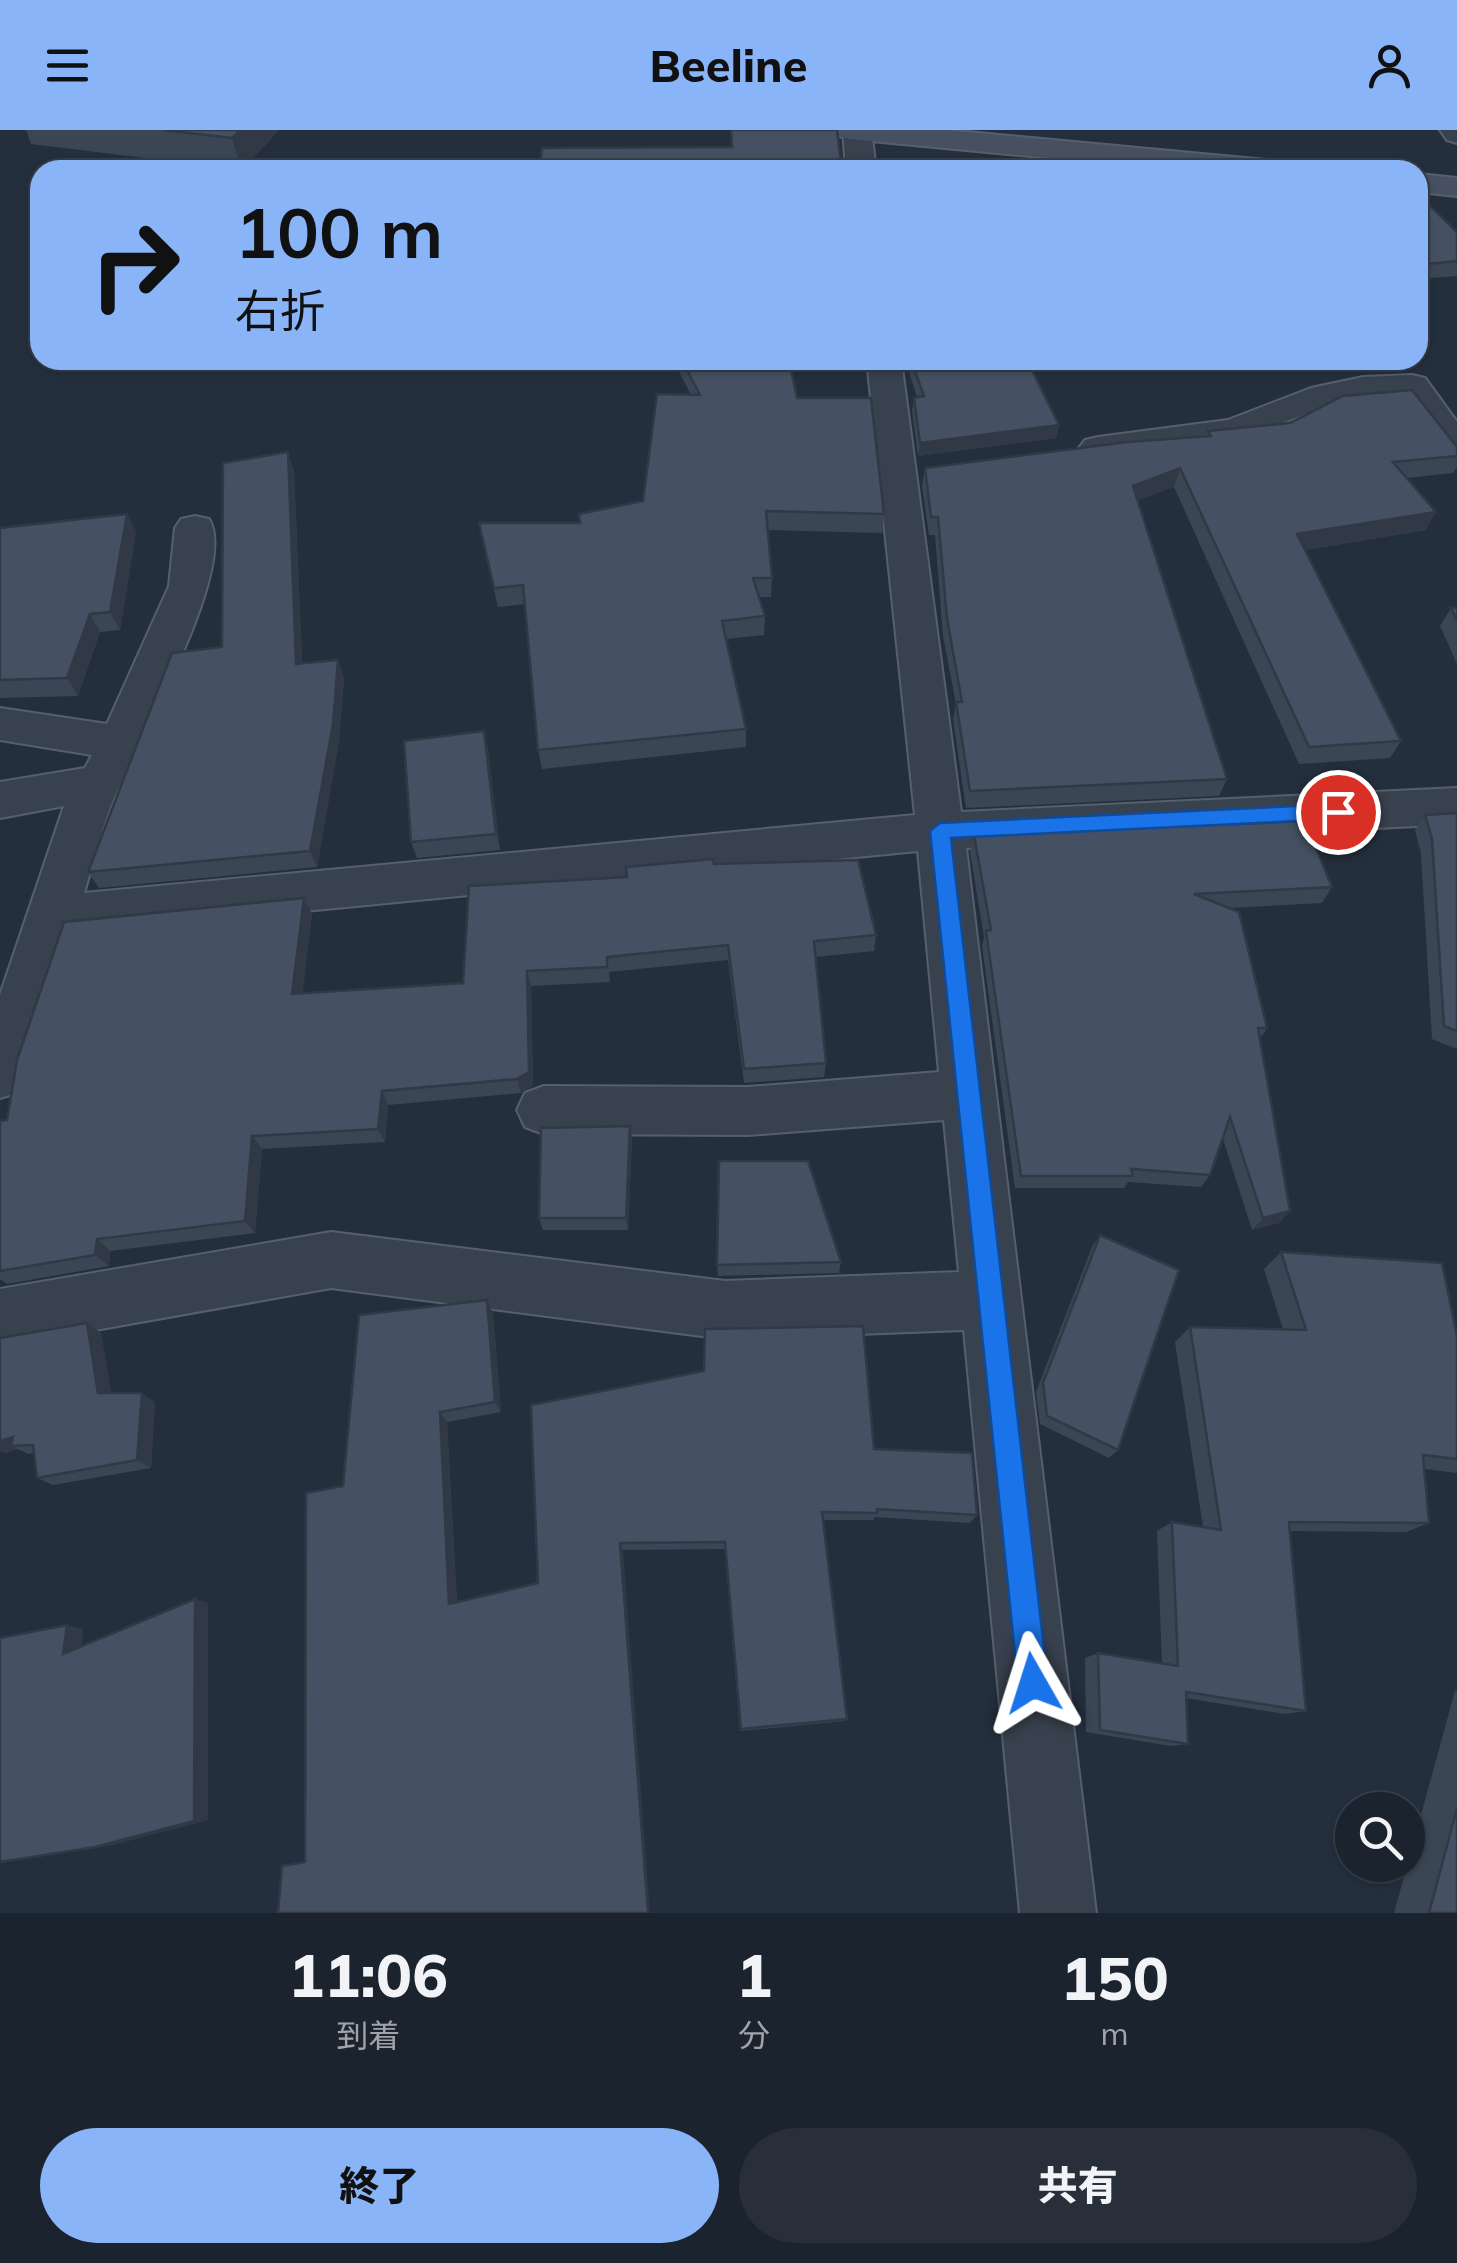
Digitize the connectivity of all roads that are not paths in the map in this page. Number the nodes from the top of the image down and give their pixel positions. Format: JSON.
{"nodes":[{"id":1,"x":854,"y":130,"type":"edge"},
{"id":2,"x":859,"y":160,"type":"edge"},
{"id":3,"x":1170,"y":160,"type":"edge"},
{"id":4,"x":1428,"y":184,"type":"edge"},
{"id":5,"x":1457,"y":187,"type":"edge"},
{"id":6,"x":887,"y":370,"type":"edge"},
{"id":7,"x":1457,"y":447,"type":"edge"},
{"id":8,"x":1066,"y":452,"type":"edge"},
{"id":9,"x":195,"y":528,"type":"dead end"},
{"id":10,"x":0,"y":724,"type":"edge"},
{"id":11,"x":111,"y":762,"type":"junction"},
{"id":12,"x":0,"y":800,"type":"edge"},
{"id":13,"x":1457,"y":806,"type":"edge"},
{"id":14,"x":940,"y":831,"type":"junction"},
{"id":15,"x":52,"y":916,"type":"junction"},
{"id":16,"x":0,"y":1075,"type":"edge"},
{"id":17,"x":969,"y":1094,"type":"junction"},
{"id":18,"x":544,"y":1110,"type":"dead end"},
{"id":19,"x":992,"y":1300,"type":"junction"},
{"id":20,"x":0,"y":1318,"type":"edge"},
{"id":21,"x":1058,"y":1913,"type":"edge"}],
"edges":[{"from":1,"to":2,"type":"street"},
{"from":1,"to":3,"type":"street"},
{"from":4,"to":5,"type":"street"},
{"from":6,"to":14,"type":"street"},
{"from":7,"to":8,"type":"street"},
{"from":9,"to":11,"type":"street"},
{"from":10,"to":11,"type":"street"},
{"from":11,"to":12,"type":"street"},
{"from":11,"to":15,"type":"street"},
{"from":13,"to":14,"type":"street"},
{"from":14,"to":15,"type":"street"},
{"from":14,"to":17,"type":"street"},
{"from":15,"to":16,"type":"street"},
{"from":17,"to":18,"type":"street"},
{"from":17,"to":19,"type":"street"},
{"from":19,"to":20,"type":"street"},
{"from":19,"to":21,"type":"street"}]}
